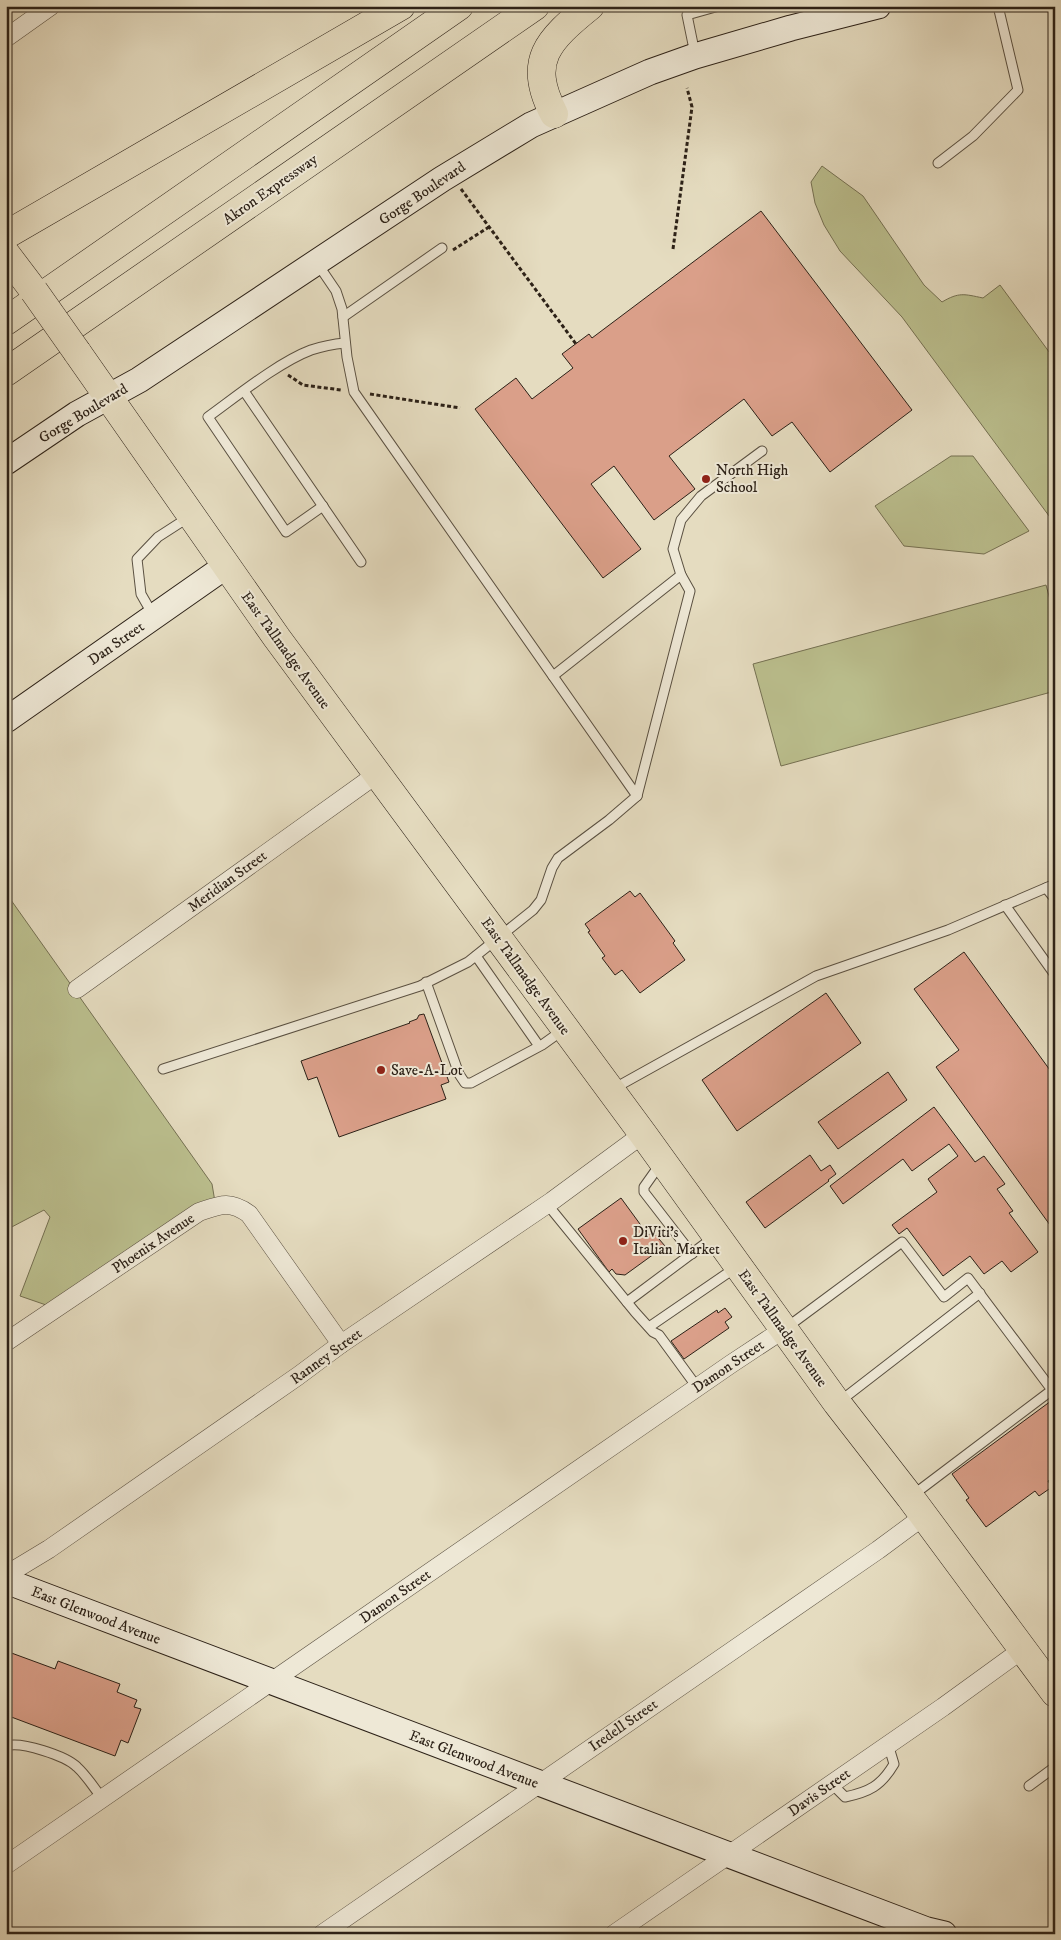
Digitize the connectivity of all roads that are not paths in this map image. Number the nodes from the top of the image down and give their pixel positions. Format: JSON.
{"nodes":[{"id":1,"x":51,"y":6,"type":"edge"},
{"id":2,"x":401,"y":6,"type":"edge"},
{"id":3,"x":459,"y":6,"type":"edge"},
{"id":4,"x":535,"y":6,"type":"edge"},
{"id":5,"x":590,"y":6,"type":"edge"},
{"id":6,"x":718,"y":6,"type":"edge"},
{"id":7,"x":878,"y":6,"type":"edge"},
{"id":8,"x":998,"y":6,"type":"edge"},
{"id":9,"x":6,"y":38,"type":"edge"},
{"id":10,"x":695,"y":56,"type":"junction"},
{"id":11,"x":554,"y":114,"type":"junction"},
{"id":12,"x":938,"y":163,"type":"dead end"},
{"id":13,"x":6,"y":235,"type":"edge"},
{"id":14,"x":442,"y":248,"type":"road end"},
{"id":15,"x":6,"y":254,"type":"edge"},
{"id":16,"x":317,"y":263,"type":"junction"},
{"id":17,"x":343,"y":317,"type":"junction"},
{"id":18,"x":6,"y":321,"type":"edge"},
{"id":19,"x":346,"y":343,"type":"junction"},
{"id":20,"x":6,"y":372,"type":"edge"},
{"id":21,"x":244,"y":391,"type":"junction"},
{"id":22,"x":109,"y":396,"type":"junction"},
{"id":23,"x":762,"y":451,"type":"dead end"},
{"id":24,"x":6,"y":462,"type":"edge"},
{"id":25,"x":323,"y":506,"type":"junction"},
{"id":26,"x":191,"y":515,"type":"junction"},
{"id":27,"x":361,"y":562,"type":"dead end"},
{"id":28,"x":226,"y":566,"type":"junction"},
{"id":29,"x":681,"y":575,"type":"junction"},
{"id":30,"x":154,"y":616,"type":"junction"},
{"id":31,"x":553,"y":676,"type":"junction"},
{"id":32,"x":6,"y":720,"type":"edge"},
{"id":33,"x":377,"y":774,"type":"junction"},
{"id":34,"x":637,"y":796,"type":"junction"},
{"id":35,"x":1051,"y":886,"type":"edge"},
{"id":36,"x":1055,"y":899,"type":"edge"},
{"id":37,"x":1005,"y":905,"type":"junction"},
{"id":38,"x":499,"y":939,"type":"junction"},
{"id":39,"x":476,"y":956,"type":"junction"},
{"id":40,"x":1055,"y":975,"type":"edge"},
{"id":41,"x":426,"y":982,"type":"junction"},
{"id":42,"x":77,"y":989,"type":"dead end"},
{"id":43,"x":565,"y":1028,"type":"junction"},
{"id":44,"x":539,"y":1046,"type":"junction"},
{"id":45,"x":164,"y":1069,"type":"dead end"},
{"id":46,"x":610,"y":1090,"type":"junction"},
{"id":47,"x":643,"y":1134,"type":"junction"},
{"id":48,"x":662,"y":1160,"type":"junction"},
{"id":49,"x":547,"y":1204,"type":"junction"},
{"id":50,"x":717,"y":1236,"type":"junction"},
{"id":51,"x":692,"y":1254,"type":"junction"},
{"id":52,"x":738,"y":1266,"type":"junction"},
{"id":53,"x":980,"y":1293,"type":"junction"},
{"id":54,"x":627,"y":1302,"type":"junction"},
{"id":55,"x":648,"y":1327,"type":"junction"},
{"id":56,"x":784,"y":1329,"type":"junction"},
{"id":57,"x":6,"y":1342,"type":"edge"},
{"id":58,"x":341,"y":1344,"type":"junction"},
{"id":59,"x":697,"y":1387,"type":"junction"},
{"id":60,"x":837,"y":1403,"type":"junction"},
{"id":61,"x":917,"y":1506,"type":"junction"},
{"id":62,"x":6,"y":1575,"type":"edge"},
{"id":63,"x":6,"y":1580,"type":"edge"},
{"id":64,"x":1023,"y":1649,"type":"junction"},
{"id":65,"x":272,"y":1682,"type":"junction"},
{"id":66,"x":1055,"y":1693,"type":"edge"},
{"id":67,"x":888,"y":1744,"type":"junction"},
{"id":68,"x":6,"y":1746,"type":"edge"},
{"id":69,"x":1055,"y":1767,"type":"edge"},
{"id":70,"x":830,"y":1783,"type":"junction"},
{"id":71,"x":540,"y":1784,"type":"junction"},
{"id":72,"x":1029,"y":1786,"type":"dead end"},
{"id":73,"x":102,"y":1798,"type":"junction"},
{"id":74,"x":728,"y":1854,"type":"junction"},
{"id":75,"x":6,"y":1864,"type":"edge"},
{"id":76,"x":908,"y":1929,"type":"edge"},
{"id":77,"x":322,"y":1934,"type":"edge"},
{"id":78,"x":614,"y":1934,"type":"edge"},
{"id":79,"x":944,"y":1934,"type":"edge"}],
"edges":[{"from":1,"to":9,"type":"street"},
{"from":2,"to":13,"type":"main road"},
{"from":3,"to":18,"type":"main road"},
{"from":4,"to":20,"type":"main road","name":"Akron Expressway"},
{"from":5,"to":11,"type":"main road"},
{"from":6,"to":10,"type":"lane"},
{"from":7,"to":10,"type":"street","name":"Gorge Boulevard"},
{"from":8,"to":12,"type":"lane"},
{"from":10,"to":11,"type":"street","name":"Gorge Boulevard"},
{"from":11,"to":16,"type":"street","name":"Gorge Boulevard"},
{"from":14,"to":17,"type":"lane"},
{"from":15,"to":22,"type":"main road","name":"East Tallmadge Avenue","bridge":true},
{"from":16,"to":17,"type":"lane"},
{"from":16,"to":22,"type":"street","name":"Gorge Boulevard"},
{"from":17,"to":19,"type":"lane"},
{"from":19,"to":21,"type":"lane"},
{"from":19,"to":31,"type":"lane"},
{"from":21,"to":25,"type":"lane"},
{"from":21,"to":25,"type":"lane"},
{"from":22,"to":24,"type":"street","name":"Gorge Boulevard"},
{"from":22,"to":26,"type":"main road","name":"East Tallmadge Avenue"},
{"from":23,"to":29,"type":"lane"},
{"from":25,"to":27,"type":"lane"},
{"from":26,"to":28,"type":"main road","name":"East Tallmadge Avenue"},
{"from":26,"to":30,"type":"lane"},
{"from":28,"to":30,"type":"street","name":"Dan Street"},
{"from":28,"to":33,"type":"main road","name":"East Tallmadge Avenue"},
{"from":29,"to":31,"type":"lane"},
{"from":29,"to":34,"type":"lane"},
{"from":30,"to":32,"type":"street","name":"Dan Street"},
{"from":31,"to":34,"type":"lane"},
{"from":33,"to":38,"type":"main road","name":"East Tallmadge Avenue"},
{"from":33,"to":42,"type":"street","name":"Meridian Street"},
{"from":34,"to":38,"type":"lane"},
{"from":35,"to":36,"type":"lane"},
{"from":35,"to":37,"type":"lane"},
{"from":37,"to":40,"type":"lane"},
{"from":37,"to":46,"type":"lane"},
{"from":38,"to":39,"type":"lane"},
{"from":38,"to":43,"type":"main road","name":"East Tallmadge Avenue"},
{"from":39,"to":41,"type":"lane"},
{"from":39,"to":44,"type":"lane"},
{"from":41,"to":44,"type":"lane"},
{"from":41,"to":45,"type":"lane"},
{"from":43,"to":44,"type":"lane"},
{"from":43,"to":46,"type":"main road","name":"East Tallmadge Avenue"},
{"from":46,"to":47,"type":"main road","name":"East Tallmadge Avenue"},
{"from":47,"to":48,"type":"main road","name":"East Tallmadge Avenue"},
{"from":47,"to":49,"type":"street","name":"Ranney Street"},
{"from":48,"to":50,"type":"main road","name":"East Tallmadge Avenue"},
{"from":48,"to":51,"type":"lane"},
{"from":49,"to":54,"type":"lane"},
{"from":49,"to":58,"type":"street","name":"Ranney Street"},
{"from":50,"to":51,"type":"lane"},
{"from":50,"to":52,"type":"main road","name":"East Tallmadge Avenue"},
{"from":51,"to":54,"type":"lane"},
{"from":52,"to":55,"type":"lane"},
{"from":52,"to":56,"type":"main road","name":"East Tallmadge Avenue"},
{"from":53,"to":56,"type":"lane"},
{"from":53,"to":60,"type":"lane"},
{"from":53,"to":61,"type":"lane"},
{"from":54,"to":55,"type":"lane"},
{"from":55,"to":59,"type":"lane"},
{"from":56,"to":59,"type":"street","name":"Damon Street"},
{"from":56,"to":60,"type":"main road","name":"East Tallmadge Avenue"},
{"from":57,"to":58,"type":"street","name":"Phoenix Avenue"},
{"from":58,"to":62,"type":"street","name":"Ranney Street"},
{"from":59,"to":65,"type":"street","name":"Damon Street"},
{"from":60,"to":61,"type":"main road","name":"East Tallmadge Avenue"},
{"from":61,"to":64,"type":"main road","name":"East Tallmadge Avenue"},
{"from":61,"to":71,"type":"street","name":"Iredell Street"},
{"from":63,"to":65,"type":"street","name":"East Glenwood Avenue"},
{"from":64,"to":66,"type":"main road","name":"East Tallmadge Avenue"},
{"from":64,"to":67,"type":"street","name":"Davis Street"},
{"from":65,"to":71,"type":"street","name":"East Glenwood Avenue"},
{"from":65,"to":73,"type":"street","name":"Damon Street"},
{"from":67,"to":70,"type":"street","name":"Davis Street"},
{"from":67,"to":70,"type":"lane"},
{"from":68,"to":73,"type":"lane"},
{"from":69,"to":72,"type":"lane"},
{"from":70,"to":74,"type":"street","name":"Davis Street"},
{"from":71,"to":74,"type":"street","name":"East Glenwood Avenue"},
{"from":71,"to":77,"type":"street","name":"Iredell Street"},
{"from":73,"to":75,"type":"street","name":"Damon Street"},
{"from":74,"to":76,"type":"street","name":"East Glenwood Avenue"},
{"from":74,"to":78,"type":"street","name":"Davis Street"},
{"from":76,"to":79,"type":"street","name":"East Glenwood Avenue"}]}
